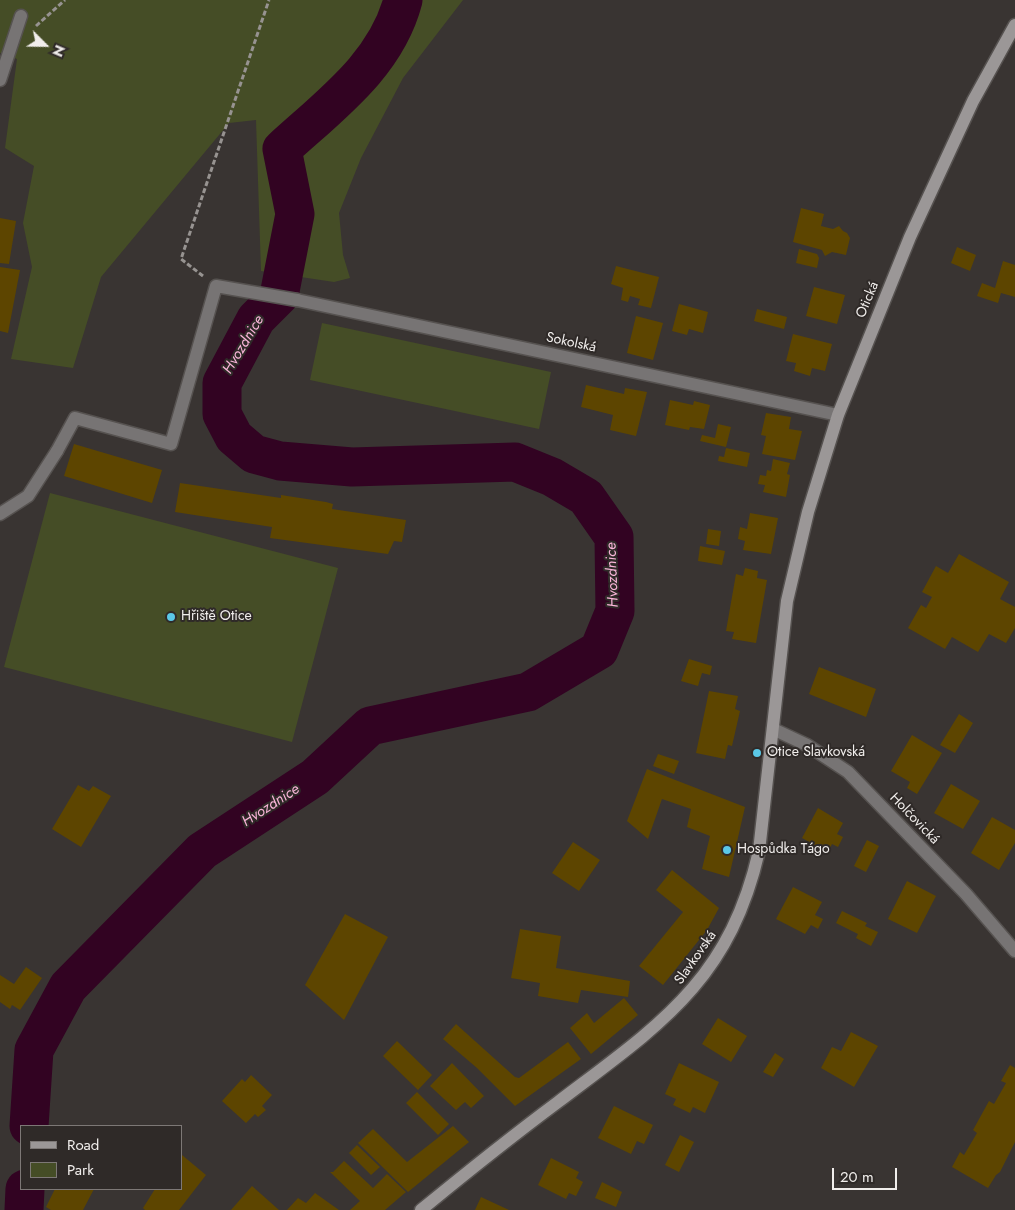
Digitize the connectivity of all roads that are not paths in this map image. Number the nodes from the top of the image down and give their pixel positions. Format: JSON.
{"nodes":[{"id":1,"x":21,"y":16,"type":"road end"},
{"id":2,"x":1015,"y":25,"type":"edge"},
{"id":3,"x":0,"y":80,"type":"edge"},
{"id":4,"x":838,"y":415,"type":"junction"},
{"id":5,"x":0,"y":514,"type":"edge"},
{"id":6,"x":787,"y":601,"type":"joint"},
{"id":7,"x":773,"y":729,"type":"junction"},
{"id":8,"x":1015,"y":952,"type":"edge"},
{"id":9,"x":421,"y":1210,"type":"edge"}],
"edges":[{"from":1,"to":3,"type":"street"},
{"from":2,"to":4,"type":"main road","name":"Otická"},
{"from":4,"to":5,"type":"street","name":"Sokolská"},
{"from":4,"to":6,"type":"main road","name":"Otická"},
{"from":6,"to":7,"type":"main road","name":"Slavkovská"},
{"from":7,"to":8,"type":"street","name":"Holčovická"},
{"from":7,"to":9,"type":"main road","name":"Slavkovská"}]}
